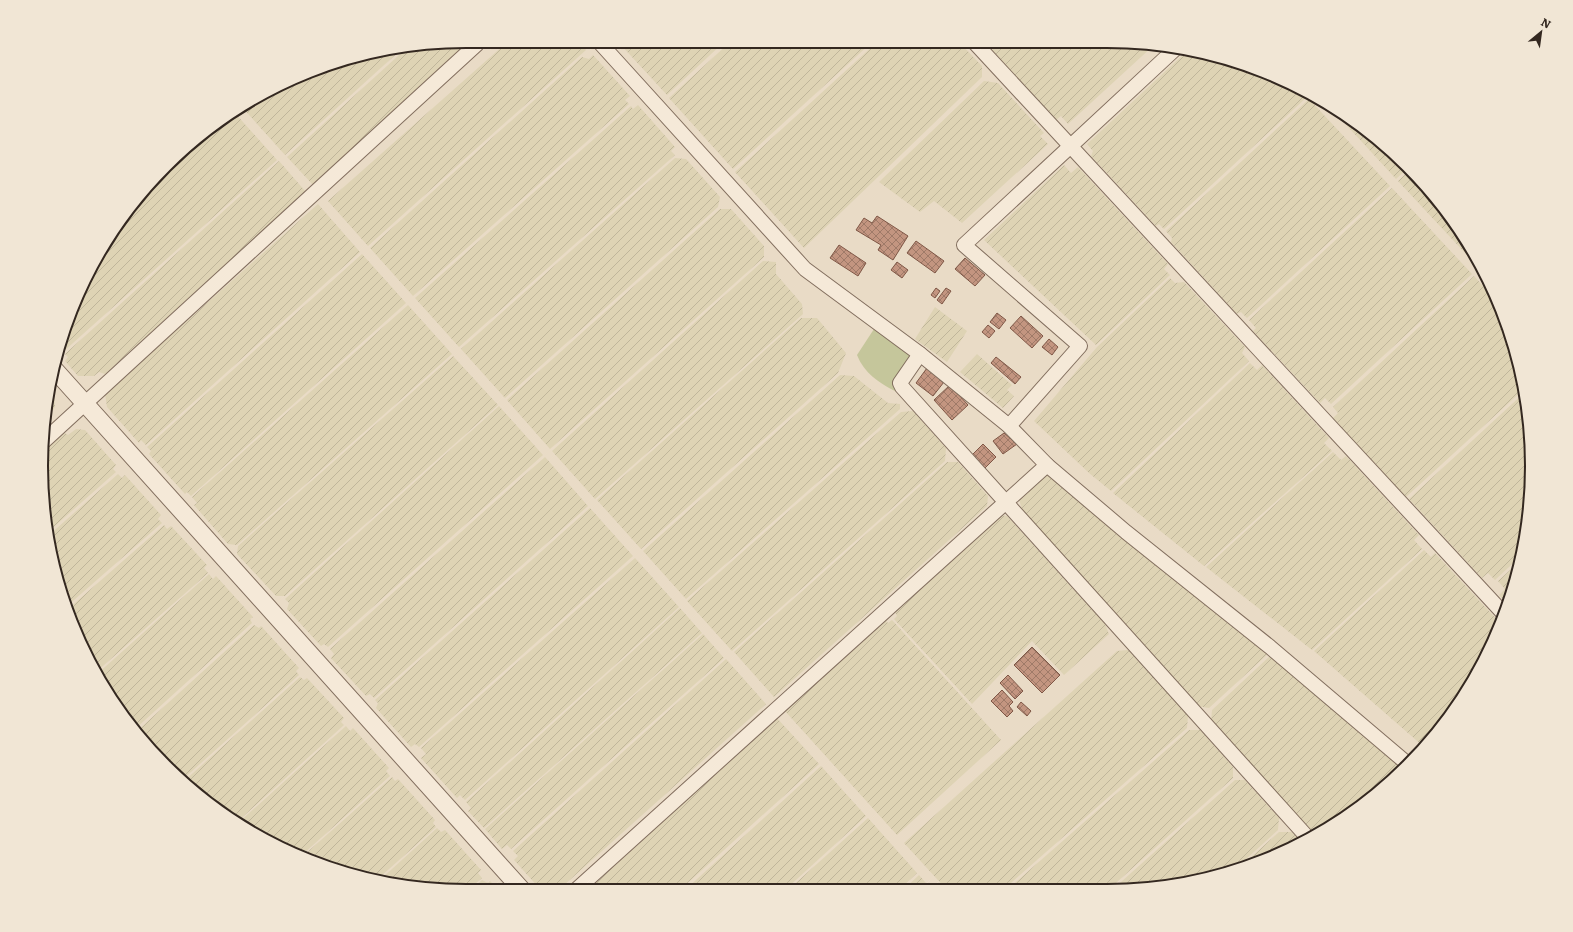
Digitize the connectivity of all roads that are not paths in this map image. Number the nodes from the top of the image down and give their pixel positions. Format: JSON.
{"nodes":[{"id":1,"x":473,"y":48,"type":"edge"},
{"id":2,"x":604,"y":48,"type":"edge"},
{"id":3,"x":980,"y":48,"type":"edge"},
{"id":4,"x":1170,"y":53,"type":"edge"},
{"id":5,"x":1070,"y":146,"type":"junction"},
{"id":6,"x":920,"y":354,"type":"junction"},
{"id":7,"x":58,"y":374,"type":"edge"},
{"id":8,"x":86,"y":404,"type":"junction"},
{"id":9,"x":1011,"y":423,"type":"junction"},
{"id":10,"x":49,"y":436,"type":"edge"},
{"id":11,"x":1047,"y":465,"type":"junction"},
{"id":12,"x":1006,"y":502,"type":"junction"},
{"id":13,"x":1499,"y":609,"type":"edge"},
{"id":14,"x":1404,"y":761,"type":"edge"},
{"id":15,"x":1305,"y":834,"type":"edge"},
{"id":16,"x":517,"y":884,"type":"edge"},
{"id":17,"x":583,"y":884,"type":"edge"}],
"edges":[{"from":1,"to":8,"type":"street"},
{"from":2,"to":6,"type":"street"},
{"from":3,"to":5,"type":"street"},
{"from":4,"to":5,"type":"street"},
{"from":5,"to":9,"type":"street"},
{"from":5,"to":13,"type":"street"},
{"from":6,"to":9,"type":"street"},
{"from":6,"to":12,"type":"street"},
{"from":7,"to":8,"type":"street"},
{"from":8,"to":10,"type":"street"},
{"from":8,"to":16,"type":"street"},
{"from":9,"to":11,"type":"street"},
{"from":11,"to":12,"type":"street"},
{"from":11,"to":14,"type":"street"},
{"from":12,"to":15,"type":"street"},
{"from":12,"to":17,"type":"street"}]}
